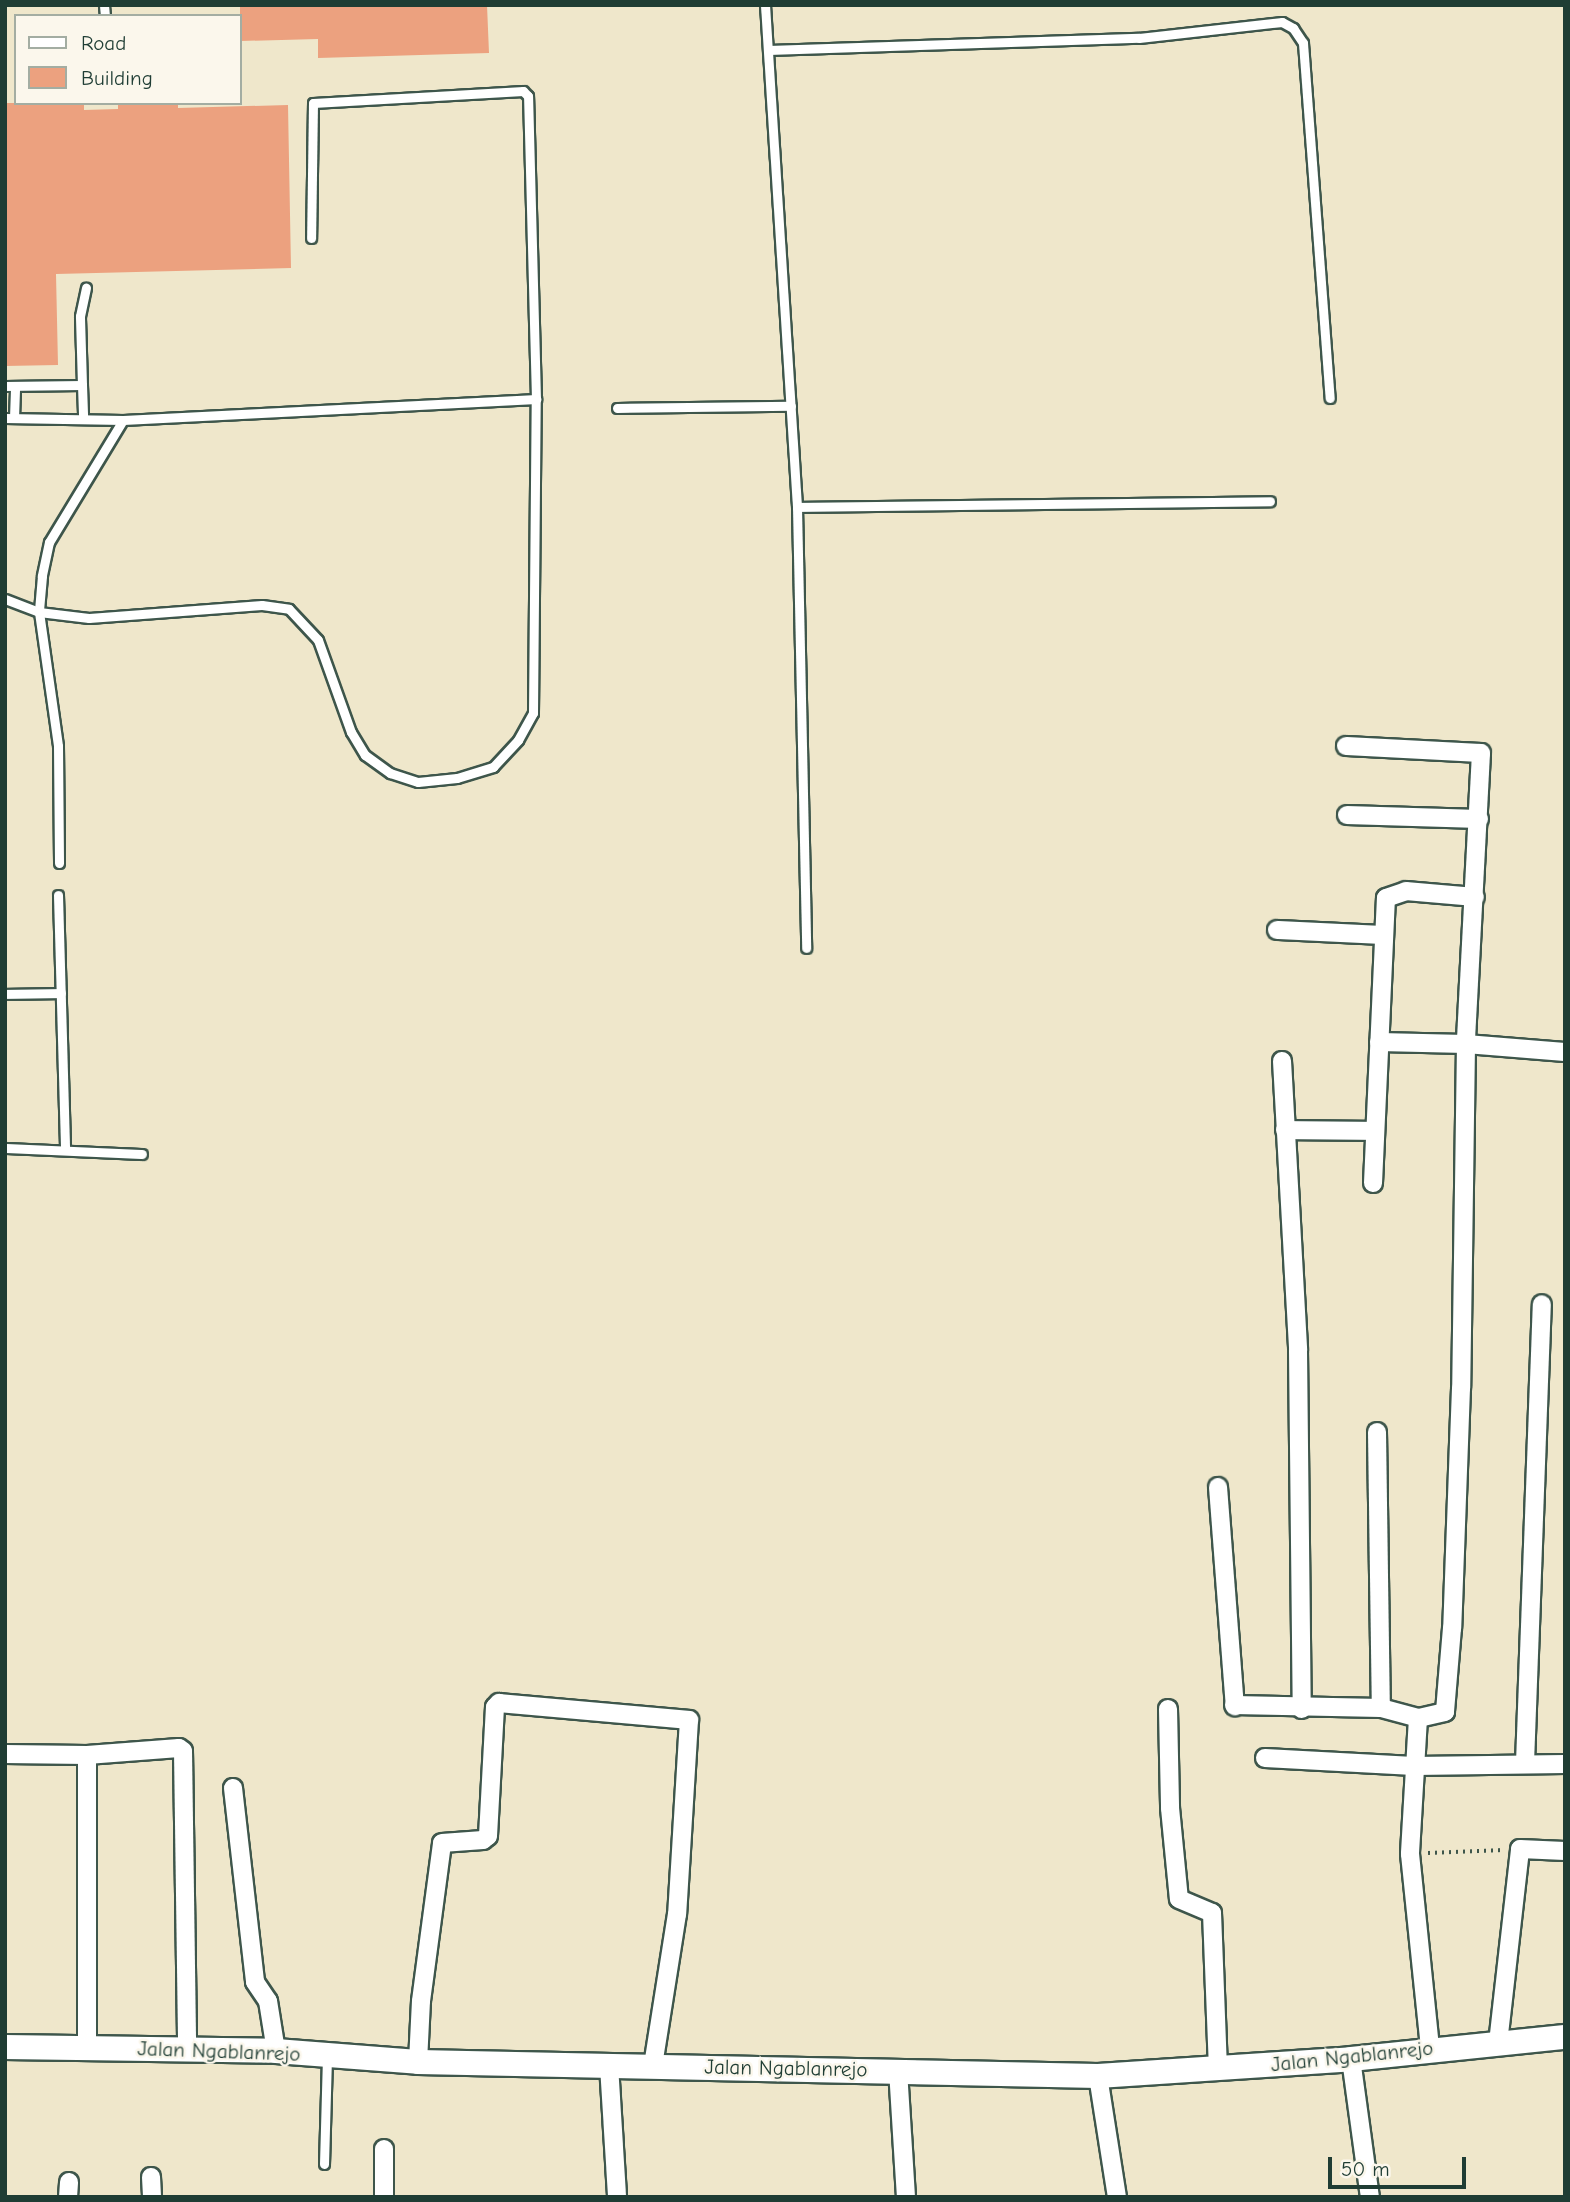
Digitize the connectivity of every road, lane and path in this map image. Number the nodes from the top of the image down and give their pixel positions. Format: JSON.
{"nodes":[{"id":1,"x":765,"y":5,"type":"edge"},
{"id":2,"x":768,"y":50,"type":"junction"},
{"id":3,"x":311,"y":238,"type":"dead end"},
{"id":4,"x":86,"y":288,"type":"dead end"},
{"id":5,"x":82,"y":385,"type":"junction"},
{"id":6,"x":10,"y":386,"type":"edge"},
{"id":7,"x":1330,"y":398,"type":"dead end"},
{"id":8,"x":536,"y":399,"type":"junction"},
{"id":9,"x":791,"y":406,"type":"junction"},
{"id":10,"x":617,"y":408,"type":"dead end"},
{"id":11,"x":10,"y":418,"type":"edge"},
{"id":12,"x":83,"y":419,"type":"junction"},
{"id":13,"x":123,"y":420,"type":"junction"},
{"id":14,"x":1270,"y":501,"type":"dead end"},
{"id":15,"x":797,"y":507,"type":"junction"},
{"id":16,"x":5,"y":599,"type":"edge"},
{"id":17,"x":39,"y":612,"type":"junction"},
{"id":18,"x":1346,"y":746,"type":"dead end"},
{"id":19,"x":1347,"y":815,"type":"dead end"},
{"id":20,"x":1479,"y":819,"type":"junction"},
{"id":21,"x":59,"y":863,"type":"dead end"},
{"id":22,"x":58,"y":895,"type":"dead end"},
{"id":23,"x":1475,"y":897,"type":"junction"},
{"id":24,"x":1277,"y":930,"type":"dead end"},
{"id":25,"x":1384,"y":935,"type":"junction"},
{"id":26,"x":806,"y":948,"type":"dead end"},
{"id":27,"x":61,"y":993,"type":"junction"},
{"id":28,"x":5,"y":994,"type":"edge"},
{"id":29,"x":1379,"y":1042,"type":"junction"},
{"id":30,"x":1466,"y":1044,"type":"junction"},
{"id":31,"x":1565,"y":1052,"type":"edge"},
{"id":32,"x":1282,"y":1061,"type":"dead end"},
{"id":33,"x":1285,"y":1130,"type":"junction"},
{"id":34,"x":1375,"y":1130,"type":"junction"},
{"id":35,"x":5,"y":1148,"type":"edge"},
{"id":36,"x":65,"y":1150,"type":"junction"},
{"id":37,"x":142,"y":1154,"type":"dead end"},
{"id":38,"x":1373,"y":1183,"type":"dead end"},
{"id":39,"x":1542,"y":1304,"type":"dead end"},
{"id":40,"x":1377,"y":1432,"type":"dead end"},
{"id":41,"x":1219,"y":1488,"type":"dead end"},
{"id":42,"x":1381,"y":1708,"type":"junction"},
{"id":43,"x":1168,"y":1709,"type":"dead end"},
{"id":44,"x":1302,"y":1709,"type":"junction"},
{"id":45,"x":1418,"y":1718,"type":"junction"},
{"id":46,"x":5,"y":1754,"type":"edge"},
{"id":47,"x":87,"y":1755,"type":"junction"},
{"id":48,"x":1265,"y":1758,"type":"dead end"},
{"id":49,"x":1525,"y":1763,"type":"junction"},
{"id":50,"x":1565,"y":1764,"type":"edge"},
{"id":51,"x":1414,"y":1766,"type":"junction"},
{"id":52,"x":233,"y":1787,"type":"dead end"},
{"id":53,"x":1520,"y":1849,"type":"junction"},
{"id":54,"x":1565,"y":1851,"type":"edge"},
{"id":55,"x":1410,"y":1854,"type":"junction"},
{"id":56,"x":1565,"y":2037,"type":"edge"},
{"id":57,"x":1499,"y":2043,"type":"junction"},
{"id":58,"x":5,"y":2046,"type":"edge"},
{"id":59,"x":87,"y":2047,"type":"junction"},
{"id":60,"x":1430,"y":2048,"type":"junction"},
{"id":61,"x":187,"y":2049,"type":"junction"},
{"id":62,"x":276,"y":2051,"type":"junction"},
{"id":63,"x":327,"y":2057,"type":"junction"},
{"id":64,"x":1351,"y":2059,"type":"junction"},
{"id":65,"x":418,"y":2062,"type":"junction"},
{"id":66,"x":609,"y":2065,"type":"junction"},
{"id":67,"x":653,"y":2065,"type":"junction"},
{"id":68,"x":1218,"y":2068,"type":"junction"},
{"id":69,"x":898,"y":2070,"type":"junction"},
{"id":70,"x":1098,"y":2076,"type":"junction"},
{"id":71,"x":384,"y":2149,"type":"dead end"},
{"id":72,"x":324,"y":2164,"type":"dead end"},
{"id":73,"x":151,"y":2177,"type":"dead end"},
{"id":74,"x":152,"y":2197,"type":"edge"},
{"id":75,"x":384,"y":2197,"type":"edge"},
{"id":76,"x":617,"y":2197,"type":"edge"},
{"id":77,"x":906,"y":2197,"type":"edge"},
{"id":78,"x":1117,"y":2197,"type":"edge"},
{"id":79,"x":1370,"y":2197,"type":"edge"}],
"edges":[{"from":1,"to":2,"type":"lane"},
{"from":2,"to":7,"type":"lane"},
{"from":2,"to":9,"type":"lane"},
{"from":3,"to":8,"type":"lane"},
{"from":4,"to":5,"type":"lane"},
{"from":5,"to":6,"type":"lane"},
{"from":5,"to":12,"type":"lane"},
{"from":6,"to":11,"type":"lane"},
{"from":8,"to":13,"type":"lane"},
{"from":8,"to":17,"type":"lane"},
{"from":9,"to":10,"type":"lane"},
{"from":9,"to":15,"type":"lane"},
{"from":11,"to":12,"type":"lane"},
{"from":12,"to":13,"type":"lane"},
{"from":13,"to":17,"type":"lane"},
{"from":14,"to":15,"type":"lane"},
{"from":15,"to":26,"type":"lane"},
{"from":16,"to":17,"type":"lane"},
{"from":17,"to":21,"type":"lane"},
{"from":18,"to":20,"type":"street"},
{"from":19,"to":20,"type":"street"},
{"from":20,"to":23,"type":"street"},
{"from":22,"to":27,"type":"lane"},
{"from":23,"to":25,"type":"street"},
{"from":23,"to":30,"type":"street"},
{"from":24,"to":25,"type":"street"},
{"from":25,"to":29,"type":"street"},
{"from":27,"to":28,"type":"lane"},
{"from":27,"to":36,"type":"lane"},
{"from":29,"to":30,"type":"street"},
{"from":29,"to":34,"type":"street"},
{"from":30,"to":31,"type":"street"},
{"from":30,"to":45,"type":"street"},
{"from":32,"to":33,"type":"street"},
{"from":33,"to":34,"type":"street"},
{"from":33,"to":44,"type":"street"},
{"from":34,"to":38,"type":"street"},
{"from":35,"to":36,"type":"lane"},
{"from":36,"to":37,"type":"lane"},
{"from":39,"to":49,"type":"street"},
{"from":40,"to":42,"type":"street"},
{"from":41,"to":44,"type":"street"},
{"from":42,"to":44,"type":"street"},
{"from":42,"to":45,"type":"street"},
{"from":43,"to":68,"type":"street"},
{"from":45,"to":51,"type":"street"},
{"from":46,"to":47,"type":"street"},
{"from":47,"to":59,"type":"street"},
{"from":47,"to":61,"type":"street"},
{"from":48,"to":51,"type":"street"},
{"from":49,"to":50,"type":"street"},
{"from":49,"to":51,"type":"street"},
{"from":51,"to":55,"type":"street"},
{"from":52,"to":62,"type":"street"},
{"from":53,"to":54,"type":"street"},
{"from":53,"to":55,"type":"path"},
{"from":53,"to":57,"type":"street"},
{"from":55,"to":60,"type":"street"},
{"from":56,"to":57,"type":"street","name":"Jalan Ngablanrejo"},
{"from":57,"to":60,"type":"street","name":"Jalan Ngablanrejo"},
{"from":58,"to":59,"type":"street","name":"Jalan Ngablanrejo"},
{"from":59,"to":61,"type":"street","name":"Jalan Ngablanrejo"},
{"from":60,"to":64,"type":"street","name":"Jalan Ngablanrejo"},
{"from":61,"to":62,"type":"street","name":"Jalan Ngablanrejo"},
{"from":62,"to":63,"type":"street","name":"Jalan Ngablanrejo"},
{"from":63,"to":65,"type":"street","name":"Jalan Ngablanrejo"},
{"from":63,"to":72,"type":"lane"},
{"from":64,"to":68,"type":"street","name":"Jalan Ngablanrejo"},
{"from":64,"to":79,"type":"street"},
{"from":65,"to":66,"type":"street","name":"Jalan Ngablanrejo"},
{"from":65,"to":67,"type":"street"},
{"from":66,"to":67,"type":"street","name":"Jalan Ngablanrejo"},
{"from":66,"to":76,"type":"street"},
{"from":67,"to":69,"type":"street","name":"Jalan Ngablanrejo"},
{"from":68,"to":70,"type":"street","name":"Jalan Ngablanrejo"},
{"from":69,"to":70,"type":"street","name":"Jalan Ngablanrejo"},
{"from":69,"to":77,"type":"street"},
{"from":70,"to":78,"type":"street"},
{"from":71,"to":75,"type":"street"},
{"from":73,"to":74,"type":"street"}]}
